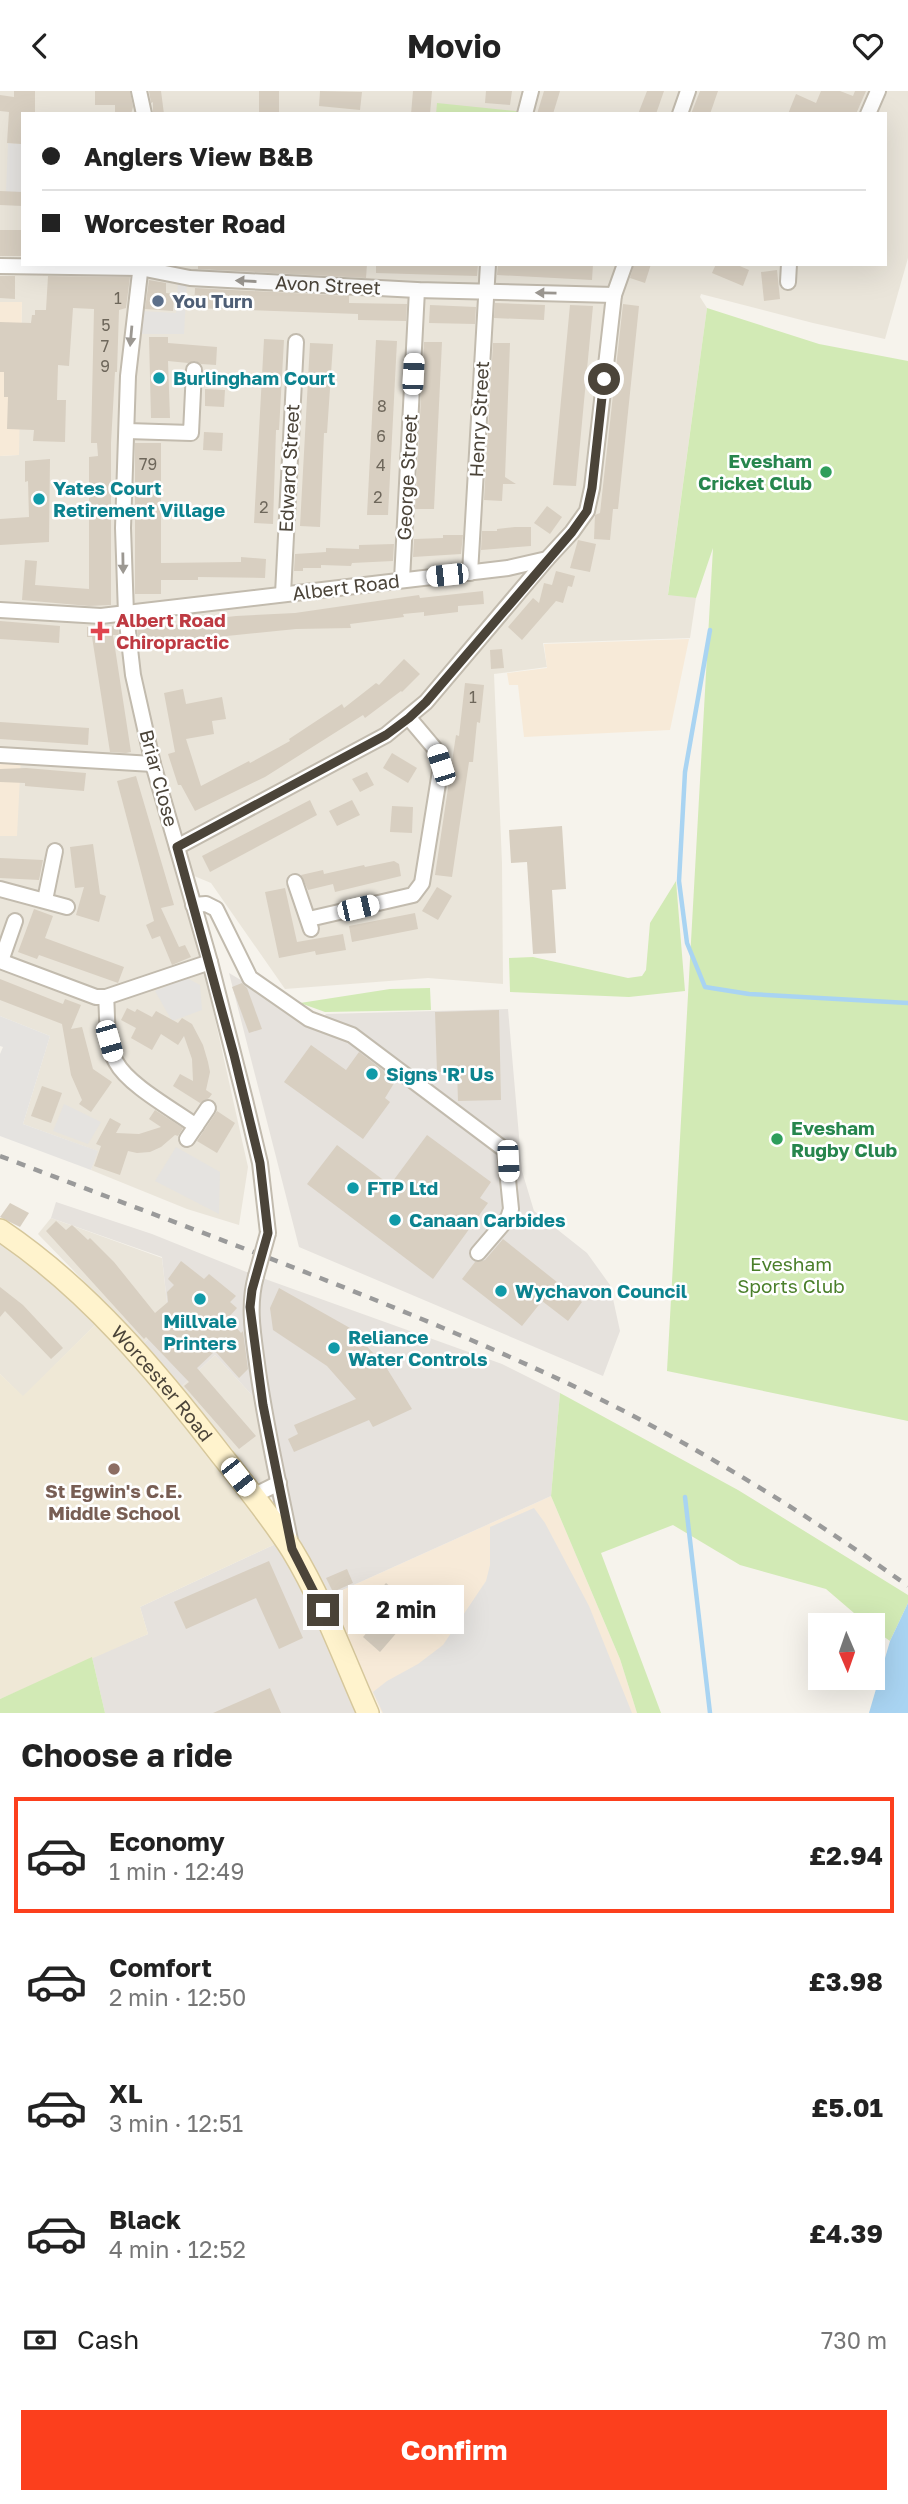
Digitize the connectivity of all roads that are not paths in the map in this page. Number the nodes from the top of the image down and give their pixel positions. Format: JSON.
{"nodes":[{"id":1,"x":139,"y":91,"type":"edge"},
{"id":2,"x":531,"y":91,"type":"edge"},
{"id":3,"x":688,"y":91,"type":"edge"},
{"id":4,"x":878,"y":91,"type":"edge"},
{"id":5,"x":144,"y":112,"type":"edge"},
{"id":6,"x":526,"y":112,"type":"edge"},
{"id":7,"x":681,"y":112,"type":"edge"},
{"id":8,"x":870,"y":112,"type":"edge"},
{"id":9,"x":0,"y":266,"type":"edge"},
{"id":10,"x":141,"y":266,"type":"edge"},
{"id":11,"x":488,"y":266,"type":"edge"},
{"id":12,"x":624,"y":266,"type":"edge"},
{"id":13,"x":789,"y":266,"type":"edge"},
{"id":14,"x":788,"y":282,"type":"dead end"},
{"id":15,"x":417,"y":290,"type":"junction"},
{"id":16,"x":486,"y":292,"type":"junction"},
{"id":17,"x":614,"y":295,"type":"junction"},
{"id":18,"x":296,"y":342,"type":"dead end"},
{"id":19,"x":194,"y":370,"type":"dead end"},
{"id":20,"x":127,"y":431,"type":"junction"},
{"id":21,"x":547,"y":559,"type":"junction"},
{"id":22,"x":470,"y":573,"type":"junction"},
{"id":23,"x":402,"y":580,"type":"junction"},
{"id":24,"x":283,"y":594,"type":"junction"},
{"id":25,"x":0,"y":610,"type":"edge"},
{"id":26,"x":126,"y":614,"type":"junction"},
{"id":27,"x":409,"y":718,"type":"junction"},
{"id":28,"x":0,"y":755,"type":"edge"},
{"id":29,"x":153,"y":764,"type":"junction"},
{"id":30,"x":177,"y":847,"type":"junction"},
{"id":31,"x":55,"y":851,"type":"dead end"},
{"id":32,"x":295,"y":882,"type":"dead end"},
{"id":33,"x":0,"y":889,"type":"edge"},
{"id":34,"x":45,"y":900,"type":"junction"},
{"id":35,"x":193,"y":905,"type":"junction"},
{"id":36,"x":66,"y":907,"type":"dead end"},
{"id":37,"x":15,"y":921,"type":"dead end"},
{"id":38,"x":0,"y":961,"type":"edge"},
{"id":39,"x":210,"y":962,"type":"junction"},
{"id":40,"x":106,"y":997,"type":"junction"},
{"id":41,"x":208,"y":1108,"type":"dead end"},
{"id":42,"x":196,"y":1126,"type":"junction"},
{"id":43,"x":187,"y":1139,"type":"dead end"},
{"id":44,"x":0,"y":1230,"type":"edge"},
{"id":45,"x":478,"y":1253,"type":"dead end"},
{"id":46,"x":279,"y":1483,"type":"junction"},
{"id":47,"x":253,"y":1496,"type":"junction"},
{"id":48,"x":292,"y":1549,"type":"junction"},
{"id":49,"x":368,"y":1713,"type":"edge"}],
"edges":[{"from":1,"to":5,"type":"street"},
{"from":2,"to":6,"type":"street"},
{"from":3,"to":7,"type":"street"},
{"from":4,"to":8,"type":"street"},
{"from":9,"to":10,"type":"street","name":"Avon Street"},
{"from":15,"to":10,"type":"street","name":"Avon Street","one_way":true},
{"from":10,"to":20,"type":"street","name":"Briar Close","one_way":true},
{"from":11,"to":16,"type":"street","name":"Henry Street"},
{"from":12,"to":17,"type":"street"},
{"from":13,"to":14,"type":"street"},
{"from":15,"to":16,"type":"street","name":"Avon Street"},
{"from":15,"to":23,"type":"street","name":"George Street"},
{"from":17,"to":16,"type":"street","name":"Avon Street","one_way":true},
{"from":16,"to":22,"type":"street","name":"Henry Street"},
{"from":17,"to":21,"type":"street"},
{"from":18,"to":24,"type":"street","name":"Edward Street"},
{"from":19,"to":20,"type":"street"},
{"from":20,"to":26,"type":"street","name":"Briar Close","one_way":true},
{"from":21,"to":22,"type":"street","name":"Albert Road"},
{"from":21,"to":27,"type":"street"},
{"from":22,"to":23,"type":"street","name":"Albert Road"},
{"from":23,"to":24,"type":"street","name":"Albert Road"},
{"from":24,"to":26,"type":"street","name":"Albert Road"},
{"from":25,"to":26,"type":"street","name":"Albert Road"},
{"from":26,"to":29,"type":"street","name":"Briar Close"},
{"from":27,"to":30,"type":"street"},
{"from":27,"to":32,"type":"street"},
{"from":28,"to":29,"type":"street"},
{"from":29,"to":30,"type":"street","name":"Briar Close"},
{"from":30,"to":35,"type":"street","name":"Briar Close"},
{"from":31,"to":34,"type":"street"},
{"from":33,"to":34,"type":"street"},
{"from":34,"to":36,"type":"street"},
{"from":35,"to":39,"type":"street","name":"Briar Close"},
{"from":35,"to":45,"type":"street"},
{"from":37,"to":38,"type":"street"},
{"from":38,"to":40,"type":"street"},
{"from":39,"to":40,"type":"street"},
{"from":39,"to":46,"type":"street","name":"Briar Close","bridge":true},
{"from":40,"to":42,"type":"street"},
{"from":41,"to":42,"type":"street"},
{"from":42,"to":43,"type":"street"},
{"from":44,"to":47,"type":"main road","name":"Worcester Road"},
{"from":46,"to":47,"type":"street"},
{"from":46,"to":48,"type":"street","name":"Briar Close"},
{"from":47,"to":48,"type":"main road","name":"Worcester Road"},
{"from":48,"to":49,"type":"main road","name":"Worcester Road"}]}
